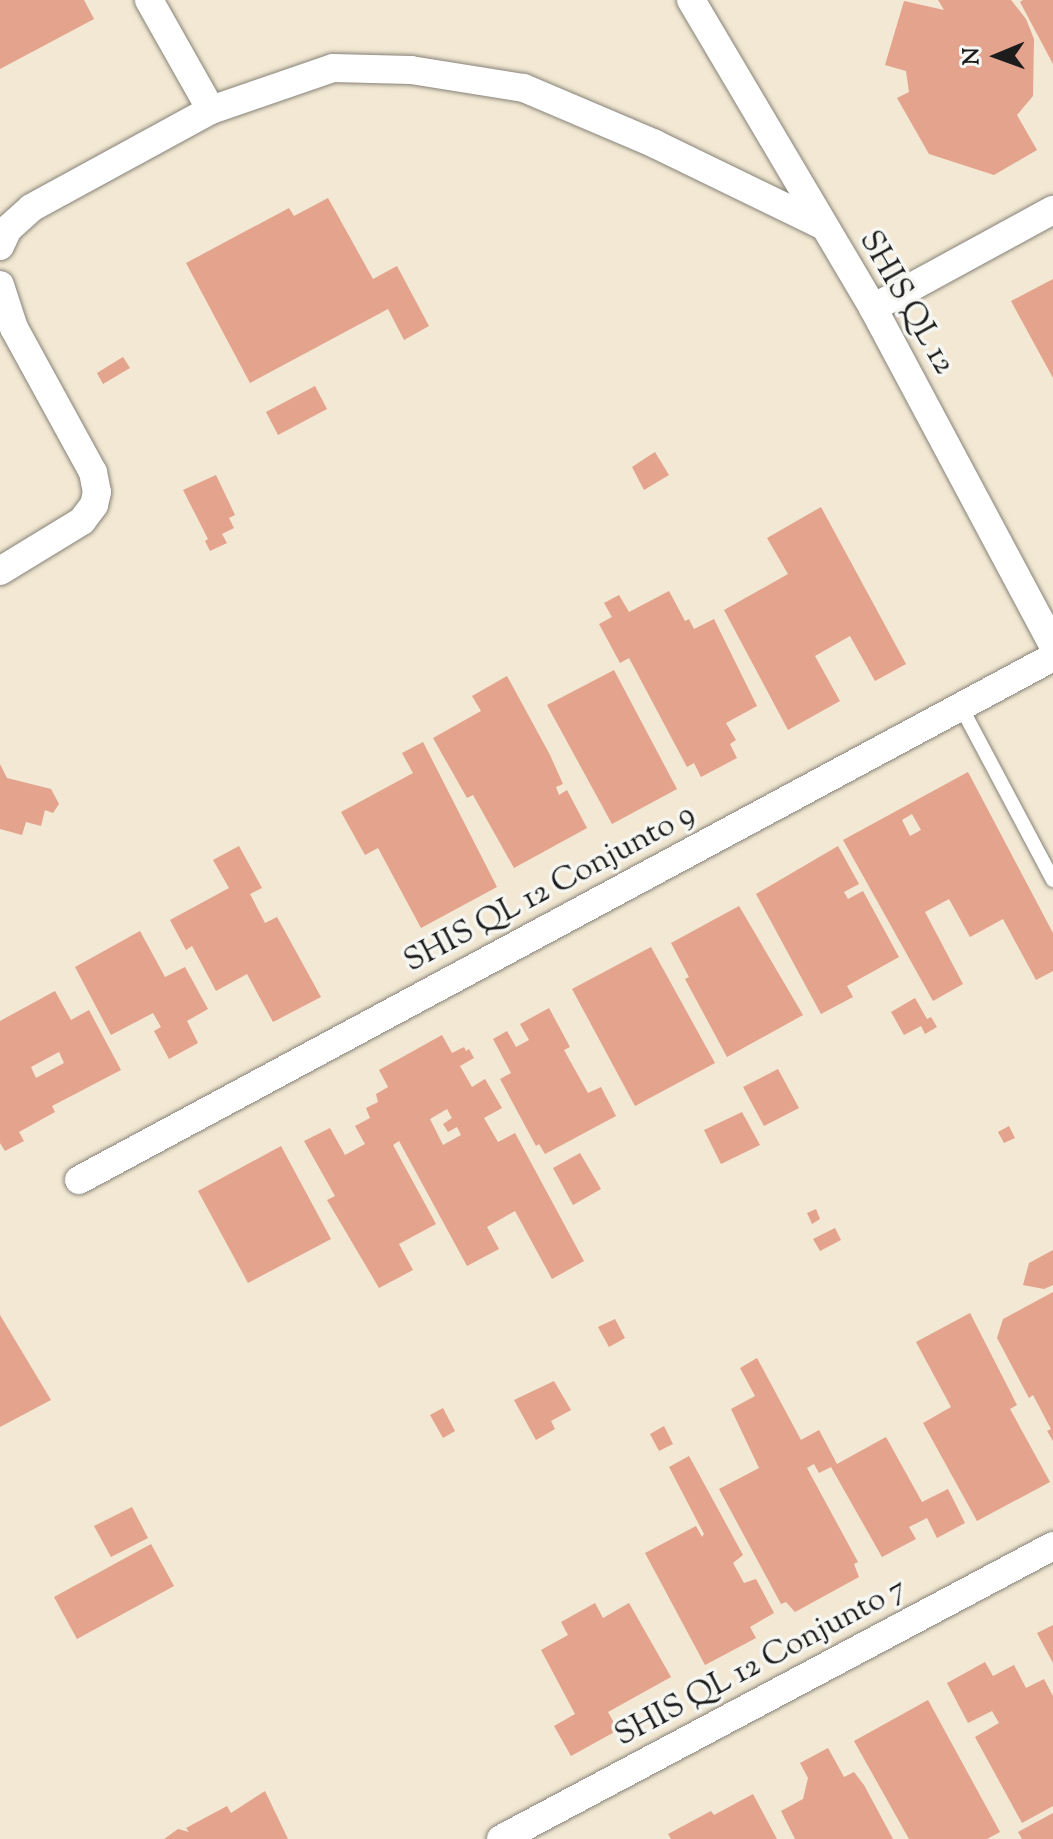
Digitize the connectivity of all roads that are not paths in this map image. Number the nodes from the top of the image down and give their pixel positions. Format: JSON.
{"nodes":[{"id":1,"x":149,"y":0,"type":"edge"},
{"id":2,"x":691,"y":0,"type":"edge"},
{"id":3,"x":211,"y":110,"type":"junction"},
{"id":4,"x":0,"y":207,"type":"edge"},
{"id":5,"x":31,"y":208,"type":"junction"},
{"id":6,"x":1053,"y":210,"type":"edge"},
{"id":7,"x":822,"y":225,"type":"junction"},
{"id":8,"x":0,"y":246,"type":"edge"},
{"id":9,"x":0,"y":285,"type":"edge"},
{"id":10,"x":873,"y":308,"type":"junction"},
{"id":11,"x":0,"y":571,"type":"edge"},
{"id":12,"x":1053,"y":645,"type":"edge"},
{"id":13,"x":1053,"y":657,"type":"edge"},
{"id":14,"x":961,"y":707,"type":"junction"},
{"id":15,"x":1053,"y":880,"type":"edge"},
{"id":16,"x":79,"y":1180,"type":"dead end"},
{"id":17,"x":1053,"y":1546,"type":"edge"},
{"id":18,"x":501,"y":1839,"type":"edge"}],
"edges":[{"from":1,"to":3,"type":"street"},
{"from":2,"to":7,"type":"street","name":"SHIS QL 12"},
{"from":3,"to":5,"type":"street"},
{"from":3,"to":7,"type":"street"},
{"from":4,"to":5,"type":"street"},
{"from":5,"to":8,"type":"street"},
{"from":6,"to":10,"type":"street"},
{"from":7,"to":10,"type":"street","name":"SHIS QL 12"},
{"from":9,"to":11,"type":"street"},
{"from":10,"to":12,"type":"street","name":"SHIS QL 12"},
{"from":13,"to":14,"type":"street","name":"SHIS QL 12 Conjunto 9"},
{"from":14,"to":15,"type":"lane"},
{"from":14,"to":16,"type":"street","name":"SHIS QL 12 Conjunto 9"},
{"from":17,"to":18,"type":"street","name":"SHIS QL 12 Conjunto 7"}]}
